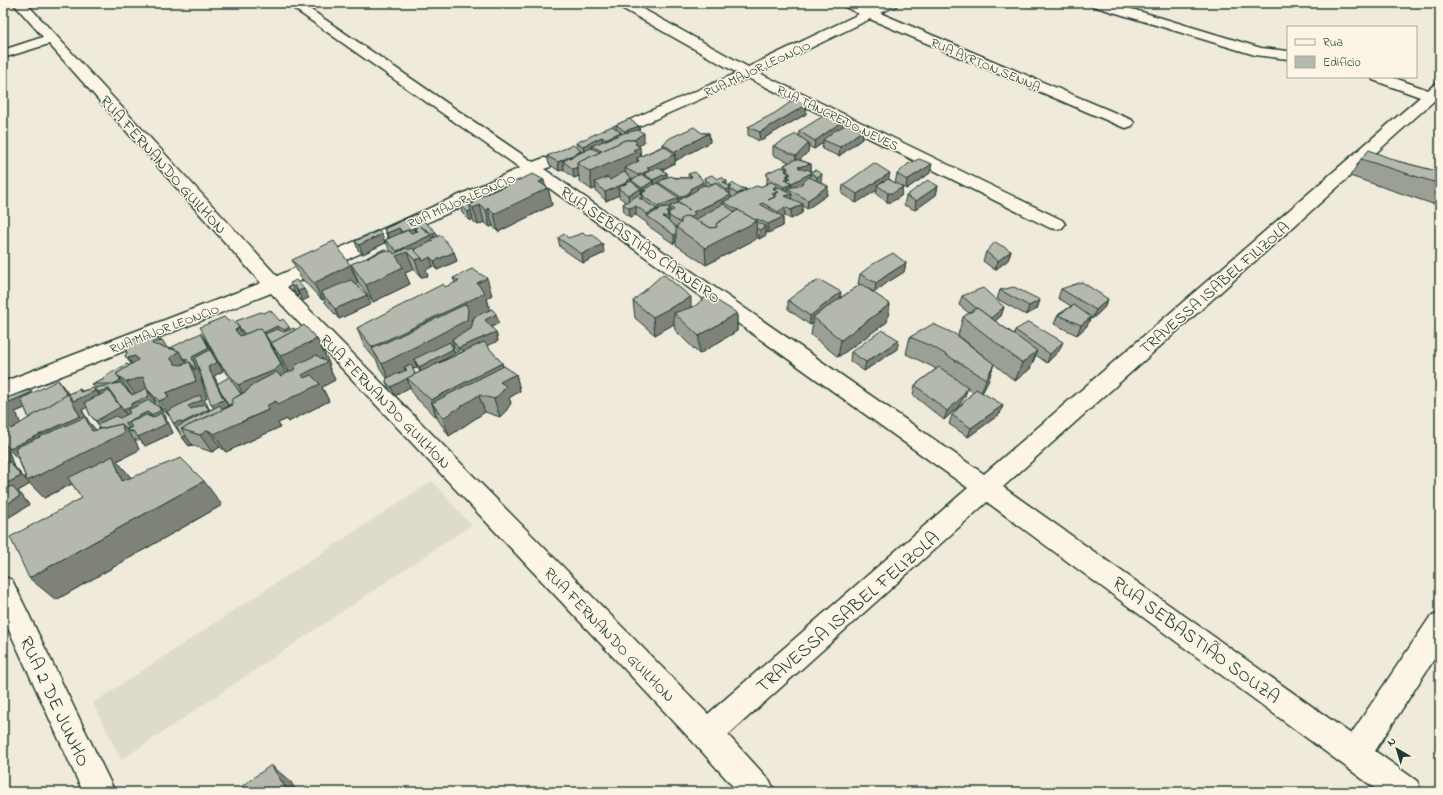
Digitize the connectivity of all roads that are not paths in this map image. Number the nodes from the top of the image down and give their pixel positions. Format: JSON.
{"nodes":[{"id":1,"x":19,"y":3,"type":"edge"},
{"id":2,"x":292,"y":3,"type":"edge"},
{"id":3,"x":623,"y":3,"type":"edge"},
{"id":4,"x":848,"y":3,"type":"edge"},
{"id":5,"x":891,"y":3,"type":"edge"},
{"id":6,"x":1098,"y":3,"type":"edge"},
{"id":7,"x":870,"y":14,"type":"junction"},
{"id":8,"x":51,"y":39,"type":"junction"},
{"id":9,"x":3,"y":54,"type":"edge"},
{"id":10,"x":1287,"y":55,"type":"edge"},
{"id":11,"x":748,"y":73,"type":"junction"},
{"id":12,"x":1382,"y":78,"type":"edge"},
{"id":13,"x":1435,"y":92,"type":"edge"},
{"id":14,"x":1126,"y":123,"type":"dead end"},
{"id":15,"x":590,"y":143,"type":"edge"},
{"id":16,"x":562,"y":155,"type":"edge"},
{"id":17,"x":533,"y":168,"type":"junction"},
{"id":18,"x":1056,"y":224,"type":"dead end"},
{"id":19,"x":274,"y":285,"type":"junction"},
{"id":20,"x":3,"y":391,"type":"edge"},
{"id":21,"x":987,"y":487,"type":"junction"},
{"id":22,"x":3,"y":588,"type":"edge"},
{"id":23,"x":1440,"y":626,"type":"edge"},
{"id":24,"x":707,"y":734,"type":"junction"},
{"id":25,"x":1355,"y":755,"type":"junction"},
{"id":26,"x":98,"y":792,"type":"edge"},
{"id":27,"x":759,"y":792,"type":"edge"},
{"id":28,"x":1406,"y":792,"type":"edge"}],
"edges":[{"from":1,"to":8,"type":"street","name":"RUA FERNANDO GUILHON"},
{"from":2,"to":17,"type":"street","name":"RUA SEBASTIÃO CARNEIRO"},
{"from":3,"to":11,"type":"street","name":"RUA TANCREDO NEVES"},
{"from":4,"to":7,"type":"street","name":"RUA AYRTON SENNA"},
{"from":5,"to":7,"type":"street","name":"RUA MAJOR LEONCIO"},
{"from":6,"to":10,"type":"street"},
{"from":7,"to":11,"type":"street","name":"RUA MAJOR LEONCIO"},
{"from":7,"to":14,"type":"street","name":"RUA AYRTON SENNA"},
{"from":8,"to":9,"type":"street"},
{"from":8,"to":19,"type":"street","name":"RUA FERNANDO GUILHON"},
{"from":11,"to":15,"type":"street","name":"RUA MAJOR LEONCIO"},
{"from":11,"to":18,"type":"street","name":"RUA TANCREDO NEVES"},
{"from":12,"to":13,"type":"street"},
{"from":13,"to":21,"type":"street","name":"TRAVESSA ISABEL FILIZOLA"},
{"from":16,"to":17,"type":"street","name":"RUA MAJOR LEONCIO"},
{"from":17,"to":19,"type":"street","name":"RUA MAJOR LEONCIO"},
{"from":17,"to":21,"type":"street","name":"RUA SEBASTIÃO CARNEIRO"},
{"from":19,"to":20,"type":"street","name":"RUA MAJOR LEONCIO"},
{"from":19,"to":24,"type":"street","name":"RUA FERNANDO GUILHON"},
{"from":21,"to":24,"type":"street","name":"TRAVESSA ISABEL FELIZOLA"},
{"from":21,"to":25,"type":"street","name":"RUA SEBASTIÃO SOUZA"},
{"from":22,"to":26,"type":"street","name":"RUA 2 DE JUNHO"},
{"from":23,"to":25,"type":"street"},
{"from":24,"to":27,"type":"street","name":"RUA FERNANDO GUILHON"},
{"from":25,"to":28,"type":"street","name":"RUA SEBASTIÃO SOUZA"}]}
